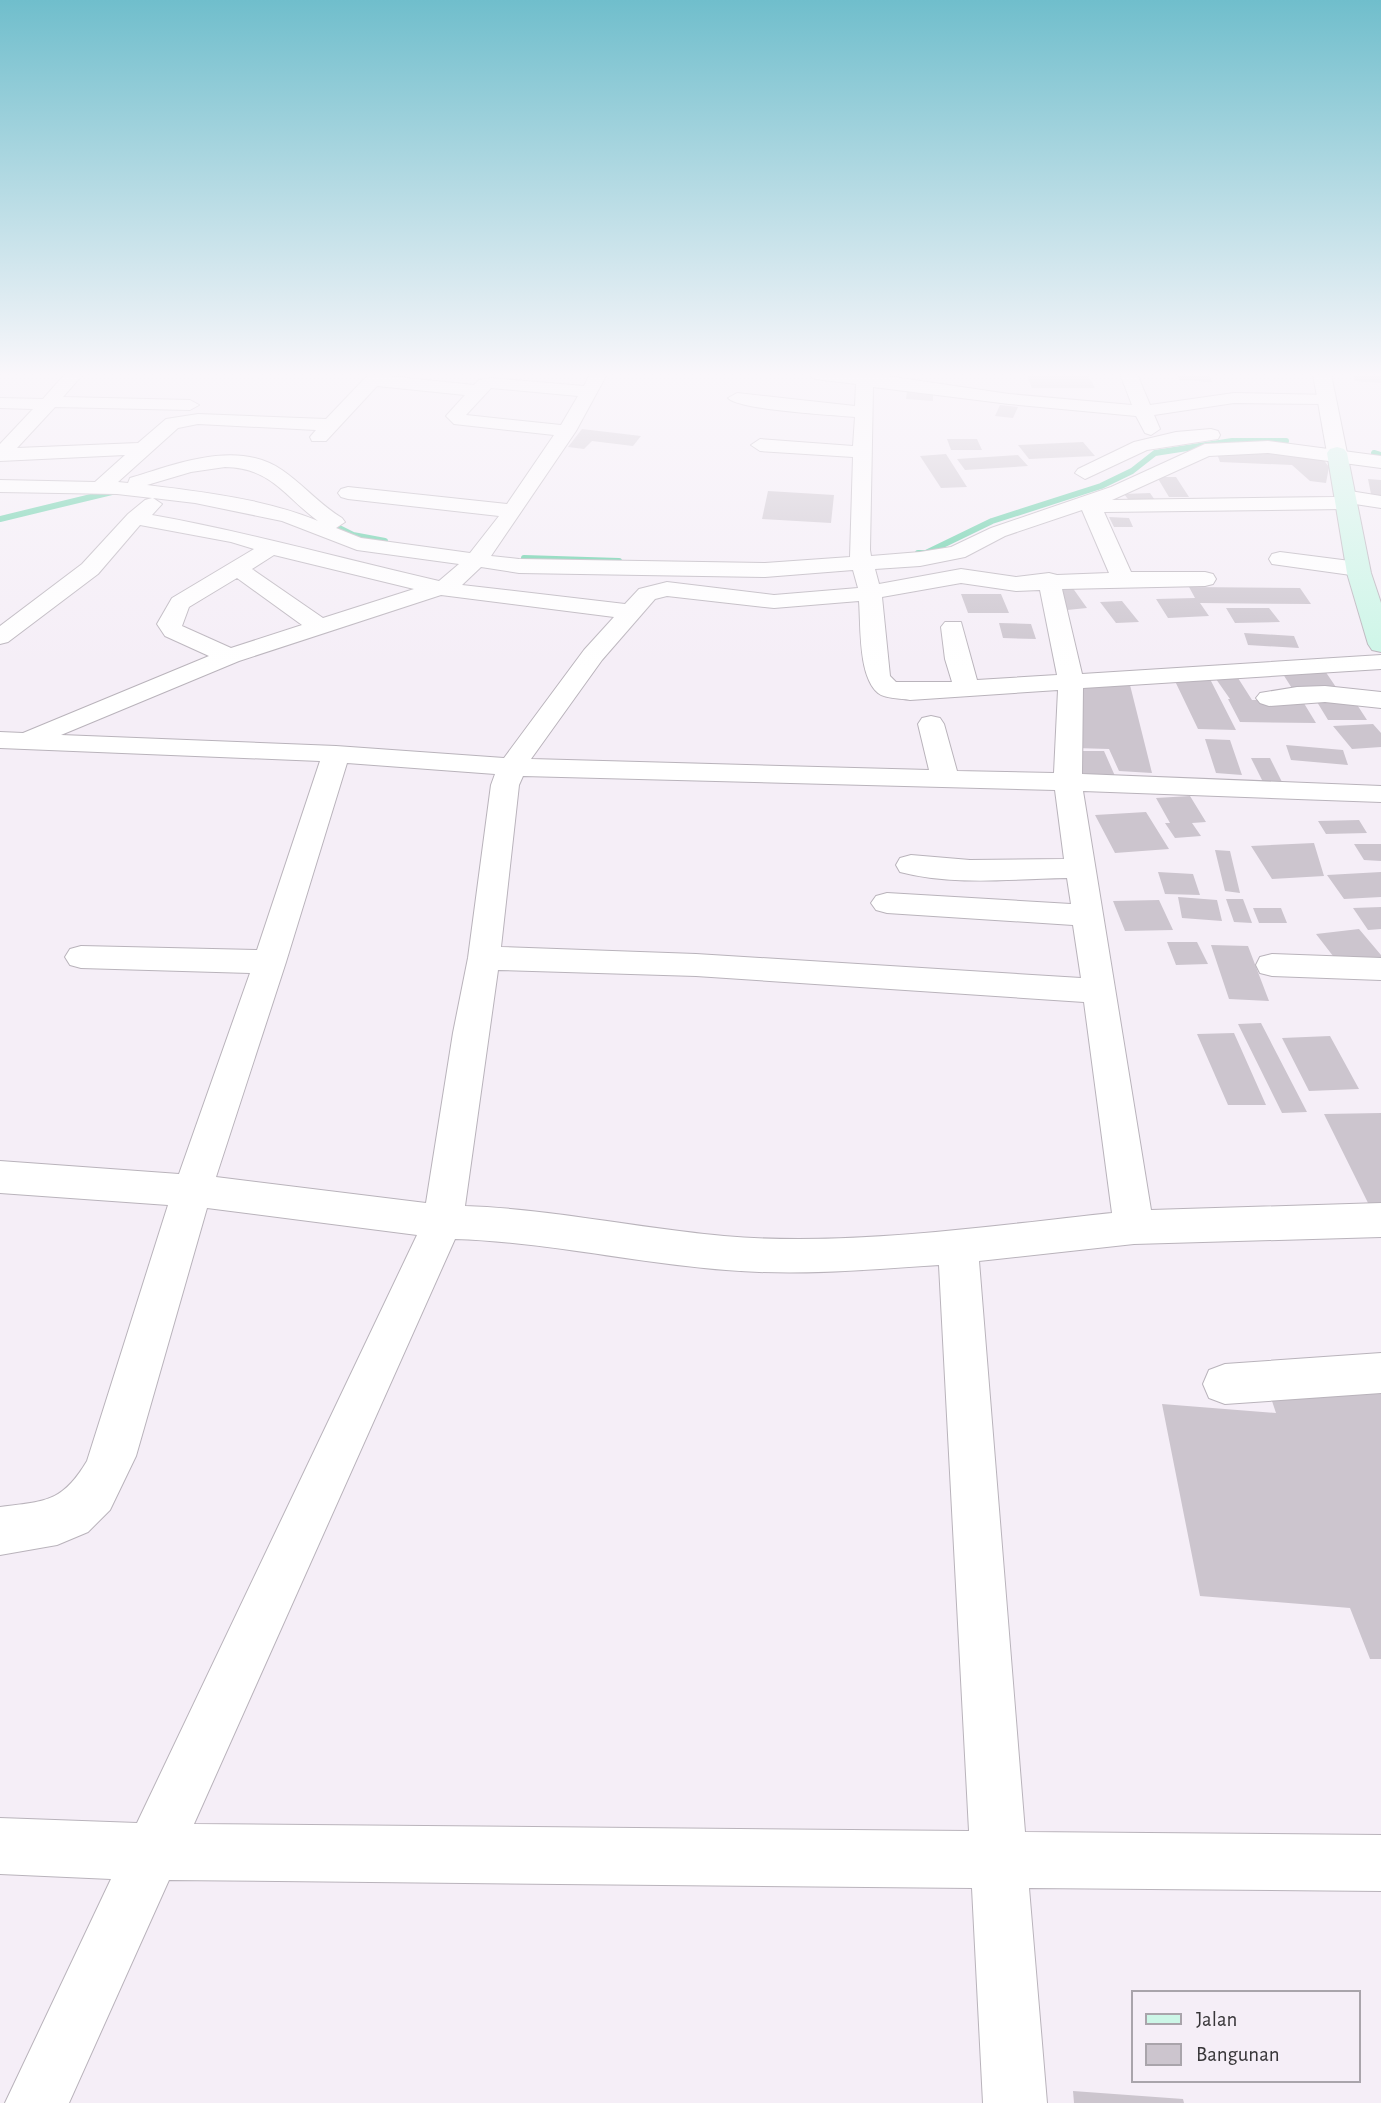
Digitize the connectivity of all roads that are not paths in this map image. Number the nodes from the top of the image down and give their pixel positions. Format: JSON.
{"nodes":[{"id":1,"x":122,"y":472,"type":"edge"},
{"id":2,"x":174,"y":472,"type":"edge"},
{"id":3,"x":272,"y":472,"type":"edge"},
{"id":4,"x":539,"y":472,"type":"edge"},
{"id":5,"x":862,"y":472,"type":"edge"},
{"id":6,"x":1158,"y":472,"type":"edge"},
{"id":7,"x":1341,"y":472,"type":"edge"},
{"id":8,"x":0,"y":486,"type":"edge"},
{"id":9,"x":111,"y":488,"type":"junction"},
{"id":10,"x":158,"y":491,"type":"junction"},
{"id":11,"x":348,"y":493,"type":"dead end"},
{"id":12,"x":1345,"y":500,"type":"junction"},
{"id":13,"x":1381,"y":502,"type":"edge"},
{"id":14,"x":1090,"y":505,"type":"junction"},
{"id":15,"x":513,"y":511,"type":"junction"},
{"id":16,"x":135,"y":518,"type":"junction"},
{"id":17,"x":271,"y":548,"type":"junction"},
{"id":18,"x":480,"y":554,"type":"junction"},
{"id":19,"x":862,"y":557,"type":"junction"},
{"id":20,"x":1280,"y":559,"type":"dead end"},
{"id":21,"x":238,"y":569,"type":"junction"},
{"id":22,"x":1358,"y":569,"type":"junction"},
{"id":23,"x":1123,"y":579,"type":"junction"},
{"id":24,"x":1205,"y":579,"type":"dead end"},
{"id":25,"x":1049,"y":580,"type":"junction"},
{"id":26,"x":442,"y":589,"type":"junction"},
{"id":27,"x":870,"y":592,"type":"junction"},
{"id":28,"x":632,"y":612,"type":"junction"},
{"id":29,"x":319,"y":626,"type":"junction"},
{"id":30,"x":953,"y":627,"type":"dead end"},
{"id":31,"x":0,"y":637,"type":"edge"},
{"id":32,"x":1381,"y":644,"type":"edge"},
{"id":33,"x":230,"y":656,"type":"junction"},
{"id":34,"x":1381,"y":662,"type":"edge"},
{"id":35,"x":1071,"y":680,"type":"junction"},
{"id":36,"x":967,"y":688,"type":"junction"},
{"id":37,"x":1269,"y":698,"type":"dead end"},
{"id":38,"x":1381,"y":700,"type":"edge"},
{"id":39,"x":931,"y":724,"type":"dead end"},
{"id":40,"x":11,"y":740,"type":"edge"},
{"id":41,"x":336,"y":754,"type":"junction"},
{"id":42,"x":0,"y":760,"type":"edge"},
{"id":43,"x":512,"y":767,"type":"junction"},
{"id":44,"x":945,"y":778,"type":"junction"},
{"id":45,"x":1068,"y":782,"type":"junction"},
{"id":46,"x":1381,"y":794,"type":"edge"},
{"id":47,"x":911,"y":865,"type":"dead end"},
{"id":48,"x":1081,"y":868,"type":"junction"},
{"id":49,"x":887,"y":903,"type":"dead end"},
{"id":50,"x":1088,"y":916,"type":"junction"},
{"id":51,"x":81,"y":957,"type":"dead end"},
{"id":52,"x":484,"y":958,"type":"junction"},
{"id":53,"x":271,"y":962,"type":"junction"},
{"id":54,"x":1272,"y":965,"type":"dead end"},
{"id":55,"x":1381,"y":969,"type":"edge"},
{"id":56,"x":1099,"y":991,"type":"junction"},
{"id":57,"x":0,"y":1177,"type":"edge"},
{"id":58,"x":192,"y":1192,"type":"junction"},
{"id":59,"x":1381,"y":1220,"type":"edge"},
{"id":60,"x":443,"y":1222,"type":"junction"},
{"id":61,"x":1134,"y":1227,"type":"junction"},
{"id":62,"x":958,"y":1246,"type":"junction"},
{"id":63,"x":1381,"y":1373,"type":"edge"},
{"id":64,"x":1225,"y":1384,"type":"dead end"},
{"id":65,"x":0,"y":1531,"type":"edge"},
{"id":66,"x":0,"y":1846,"type":"edge"},
{"id":67,"x":153,"y":1852,"type":"junction"},
{"id":68,"x":999,"y":1858,"type":"junction"},
{"id":69,"x":1381,"y":1863,"type":"edge"},
{"id":70,"x":37,"y":2103,"type":"edge"},
{"id":71,"x":1015,"y":2103,"type":"edge"}],
"edges":[{"from":1,"to":9,"type":"street"},
{"from":2,"to":9,"type":"street"},
{"from":3,"to":18,"type":"street"},
{"from":4,"to":15,"type":"street"},
{"from":5,"to":19,"type":"street"},
{"from":6,"to":14,"type":"street"},
{"from":7,"to":12,"type":"main road"},
{"from":8,"to":9,"type":"street"},
{"from":9,"to":10,"type":"street"},
{"from":10,"to":16,"type":"street"},
{"from":10,"to":18,"type":"street"},
{"from":11,"to":15,"type":"street"},
{"from":12,"to":13,"type":"street"},
{"from":12,"to":14,"type":"street"},
{"from":12,"to":22,"type":"main road"},
{"from":14,"to":19,"type":"street"},
{"from":14,"to":23,"type":"street"},
{"from":15,"to":18,"type":"street"},
{"from":16,"to":17,"type":"street"},
{"from":16,"to":31,"type":"street"},
{"from":17,"to":21,"type":"street"},
{"from":17,"to":26,"type":"street"},
{"from":18,"to":19,"type":"street"},
{"from":18,"to":26,"type":"street"},
{"from":19,"to":27,"type":"street"},
{"from":20,"to":22,"type":"street"},
{"from":21,"to":29,"type":"street"},
{"from":21,"to":33,"type":"street"},
{"from":22,"to":32,"type":"main road"},
{"from":23,"to":24,"type":"street"},
{"from":23,"to":25,"type":"street"},
{"from":25,"to":27,"type":"street"},
{"from":25,"to":35,"type":"street"},
{"from":26,"to":28,"type":"street"},
{"from":26,"to":29,"type":"street"},
{"from":27,"to":28,"type":"street"},
{"from":27,"to":36,"type":"street"},
{"from":28,"to":43,"type":"street"},
{"from":29,"to":33,"type":"street"},
{"from":30,"to":36,"type":"street"},
{"from":33,"to":40,"type":"street"},
{"from":34,"to":35,"type":"street"},
{"from":35,"to":36,"type":"street"},
{"from":35,"to":45,"type":"street"},
{"from":37,"to":38,"type":"street"},
{"from":39,"to":44,"type":"street"},
{"from":40,"to":41,"type":"street"},
{"from":40,"to":42,"type":"street"},
{"from":41,"to":43,"type":"street"},
{"from":41,"to":53,"type":"street"},
{"from":43,"to":44,"type":"street"},
{"from":43,"to":52,"type":"street"},
{"from":44,"to":45,"type":"street"},
{"from":45,"to":46,"type":"street"},
{"from":45,"to":48,"type":"street"},
{"from":47,"to":48,"type":"street"},
{"from":48,"to":50,"type":"street"},
{"from":49,"to":50,"type":"street"},
{"from":50,"to":56,"type":"street"},
{"from":51,"to":53,"type":"street"},
{"from":52,"to":56,"type":"street"},
{"from":52,"to":60,"type":"street"},
{"from":53,"to":58,"type":"street"},
{"from":54,"to":55,"type":"street"},
{"from":56,"to":61,"type":"street"},
{"from":57,"to":58,"type":"street"},
{"from":58,"to":60,"type":"street"},
{"from":58,"to":65,"type":"street"},
{"from":59,"to":61,"type":"street"},
{"from":60,"to":62,"type":"street"},
{"from":60,"to":67,"type":"street"},
{"from":61,"to":62,"type":"street"},
{"from":62,"to":68,"type":"street"},
{"from":63,"to":64,"type":"street"},
{"from":66,"to":67,"type":"street"},
{"from":67,"to":68,"type":"street"},
{"from":67,"to":70,"type":"street"},
{"from":68,"to":69,"type":"street"},
{"from":68,"to":71,"type":"street"}]}
